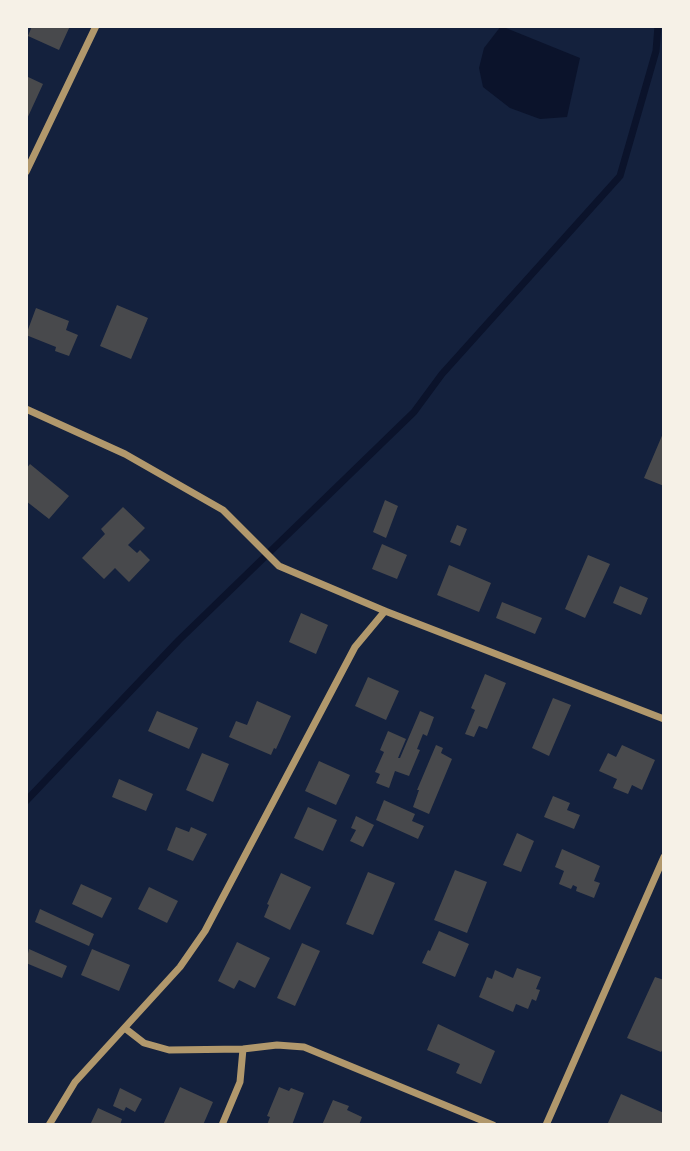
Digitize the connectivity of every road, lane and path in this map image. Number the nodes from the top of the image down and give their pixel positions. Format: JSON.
{"nodes":[{"id":1,"x":96,"y":26,"type":"edge"},
{"id":2,"x":26,"y":172,"type":"edge"},
{"id":3,"x":26,"y":409,"type":"edge"},
{"id":4,"x":384,"y":611,"type":"junction"},
{"id":5,"x":664,"y":719,"type":"edge"},
{"id":6,"x":664,"y":857,"type":"edge"},
{"id":7,"x":126,"y":1029,"type":"junction"},
{"id":8,"x":243,"y":1049,"type":"junction"},
{"id":9,"x":49,"y":1125,"type":"edge"},
{"id":10,"x":222,"y":1125,"type":"edge"},
{"id":11,"x":493,"y":1125,"type":"edge"},
{"id":12,"x":546,"y":1125,"type":"edge"}],
"edges":[{"from":1,"to":2,"type":"street"},
{"from":3,"to":4,"type":"street"},
{"from":4,"to":5,"type":"street"},
{"from":4,"to":7,"type":"street"},
{"from":6,"to":12,"type":"street"},
{"from":7,"to":8,"type":"street"},
{"from":7,"to":9,"type":"street"},
{"from":8,"to":10,"type":"street"},
{"from":8,"to":11,"type":"street"}]}
